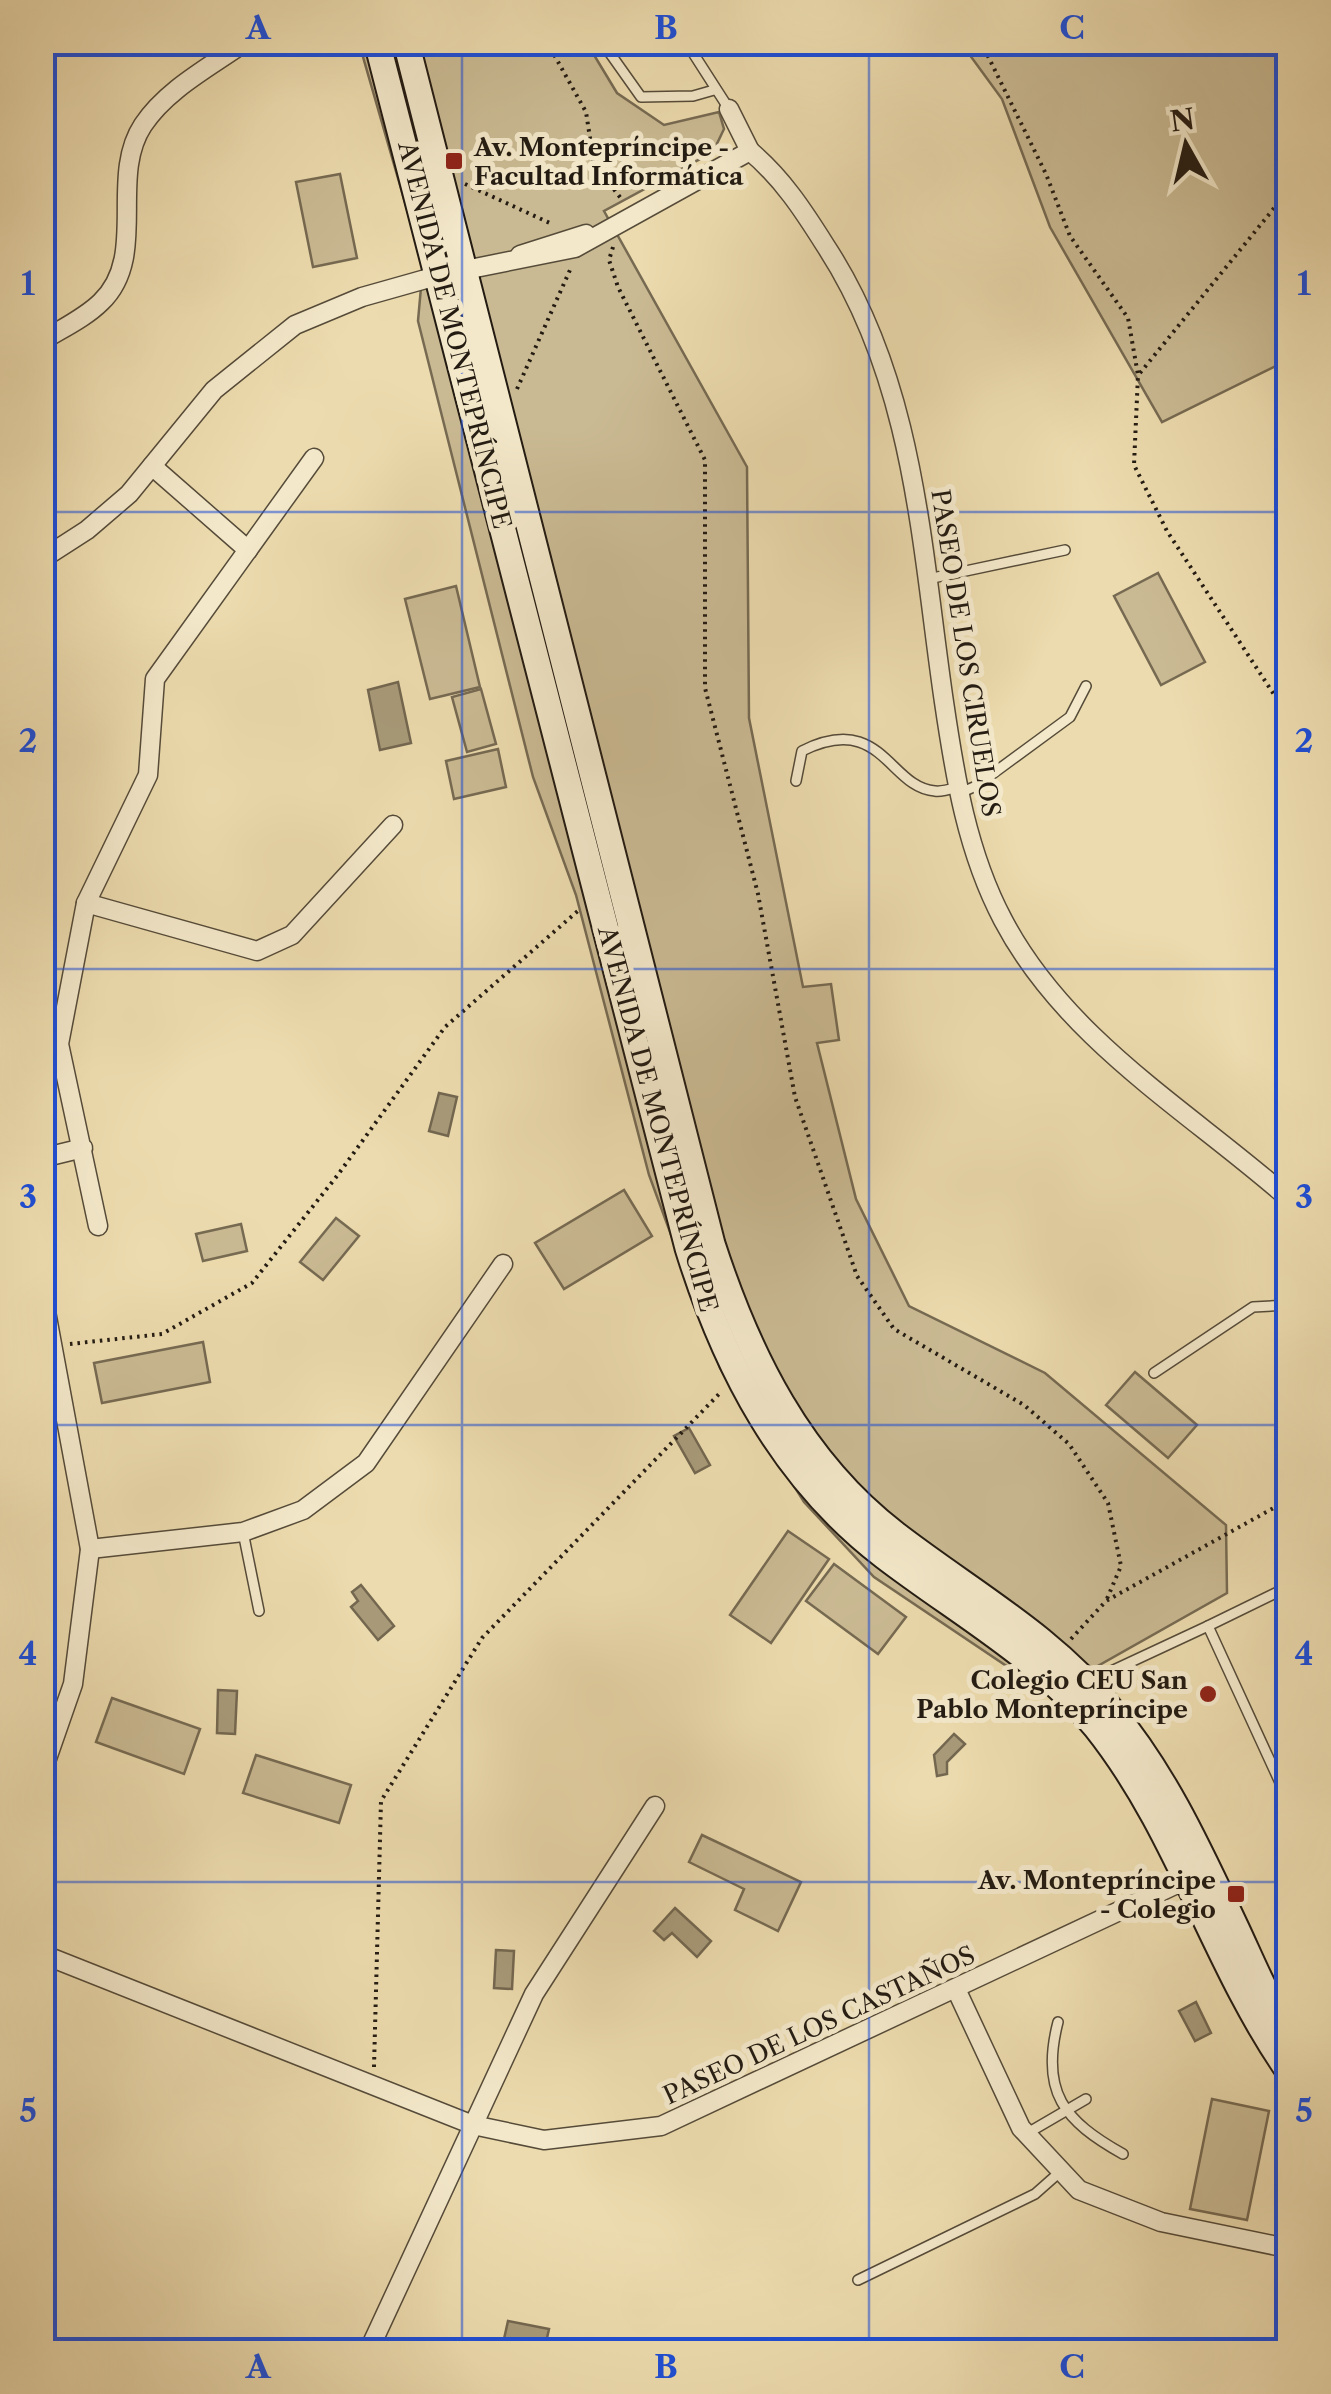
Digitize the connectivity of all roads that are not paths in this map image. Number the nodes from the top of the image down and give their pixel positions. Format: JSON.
{"nodes":[{"id":1,"x":245,"y":42,"type":"edge"},
{"id":2,"x":377,"y":42,"type":"edge"},
{"id":3,"x":406,"y":42,"type":"edge"},
{"id":4,"x":602,"y":42,"type":"edge"},
{"id":5,"x":686,"y":42,"type":"edge"},
{"id":6,"x":714,"y":90,"type":"junction"},
{"id":7,"x":728,"y":109,"type":"joint"},
{"id":8,"x":750,"y":151,"type":"junction"},
{"id":9,"x":451,"y":272,"type":"junction"},
{"id":10,"x":42,"y":341,"type":"edge"},
{"id":11,"x":314,"y":458,"type":"dead end"},
{"id":12,"x":152,"y":466,"type":"junction"},
{"id":13,"x":248,"y":550,"type":"junction"},
{"id":14,"x":1064,"y":550,"type":"dead end"},
{"id":15,"x":42,"y":559,"type":"edge"},
{"id":16,"x":928,"y":579,"type":"junction"},
{"id":17,"x":1086,"y":686,"type":"dead end"},
{"id":18,"x":796,"y":781,"type":"dead end"},
{"id":19,"x":959,"y":790,"type":"junction"},
{"id":20,"x":393,"y":825,"type":"dead end"},
{"id":21,"x":86,"y":902,"type":"junction"},
{"id":22,"x":83,"y":1148,"type":"junction"},
{"id":23,"x":42,"y":1158,"type":"edge"},
{"id":24,"x":1288,"y":1198,"type":"edge"},
{"id":25,"x":98,"y":1226,"type":"dead end"},
{"id":26,"x":503,"y":1264,"type":"dead end"},
{"id":27,"x":42,"y":1290,"type":"edge"},
{"id":28,"x":1288,"y":1305,"type":"edge"},
{"id":29,"x":1154,"y":1373,"type":"dead end"},
{"id":30,"x":242,"y":1532,"type":"junction"},
{"id":31,"x":90,"y":1548,"type":"junction"},
{"id":32,"x":1288,"y":1587,"type":"edge"},
{"id":33,"x":259,"y":1611,"type":"dead end"},
{"id":34,"x":1208,"y":1626,"type":"junction"},
{"id":35,"x":1087,"y":1682,"type":"junction"},
{"id":36,"x":42,"y":1773,"type":"edge"},
{"id":37,"x":1288,"y":1800,"type":"edge"},
{"id":38,"x":655,"y":1806,"type":"dead end"},
{"id":39,"x":1197,"y":1874,"type":"junction"},
{"id":40,"x":42,"y":1954,"type":"edge"},
{"id":41,"x":956,"y":1989,"type":"junction"},
{"id":42,"x":1058,"y":2022,"type":"dead end"},
{"id":43,"x":1288,"y":2028,"type":"edge"},
{"id":44,"x":1288,"y":2070,"type":"edge"},
{"id":45,"x":1086,"y":2098,"type":"dead end"},
{"id":46,"x":1064,"y":2111,"type":"junction"},
{"id":47,"x":473,"y":2126,"type":"junction"},
{"id":48,"x":1026,"y":2134,"type":"junction"},
{"id":49,"x":1123,"y":2154,"type":"dead end"},
{"id":50,"x":1061,"y":2171,"type":"junction"},
{"id":51,"x":1282,"y":2247,"type":"dead end"},
{"id":52,"x":858,"y":2280,"type":"dead end"},
{"id":53,"x":368,"y":2352,"type":"edge"}],
"edges":[{"from":1,"to":10,"type":"street"},
{"from":2,"to":9,"type":"street","name":"AVENIDA DE MONTEPRÍNCIPE"},
{"from":3,"to":9,"type":"street","name":"AVENIDA DE MONTEPRÍNCIPE"},
{"from":4,"to":6,"type":"lane"},
{"from":5,"to":6,"type":"lane"},
{"from":6,"to":7,"type":"lane"},
{"from":7,"to":8,"type":"street","name":"PASEO DE LOS CIRUELOS"},
{"from":8,"to":9,"type":"street"},
{"from":8,"to":16,"type":"street","name":"PASEO DE LOS CIRUELOS"},
{"from":9,"to":12,"type":"street"},
{"from":9,"to":35,"type":"street","name":"AVENIDA DE MONTEPRÍNCIPE"},
{"from":9,"to":39,"type":"street","name":"AVENIDA DE MONTEPRÍNCIPE"},
{"from":11,"to":13,"type":"street"},
{"from":12,"to":13,"type":"street"},
{"from":12,"to":15,"type":"street"},
{"from":13,"to":21,"type":"street"},
{"from":14,"to":16,"type":"lane"},
{"from":16,"to":19,"type":"street","name":"PASEO DE LOS CIRUELOS"},
{"from":17,"to":19,"type":"lane"},
{"from":18,"to":19,"type":"lane"},
{"from":19,"to":24,"type":"street","name":"PASEO DE LOS CIRUELOS"},
{"from":20,"to":21,"type":"street"},
{"from":21,"to":22,"type":"street"},
{"from":22,"to":23,"type":"street"},
{"from":22,"to":25,"type":"street"},
{"from":26,"to":30,"type":"street"},
{"from":27,"to":31,"type":"street"},
{"from":28,"to":29,"type":"lane"},
{"from":30,"to":31,"type":"street"},
{"from":30,"to":33,"type":"lane"},
{"from":31,"to":36,"type":"street"},
{"from":32,"to":34,"type":"lane"},
{"from":34,"to":35,"type":"lane"},
{"from":34,"to":37,"type":"lane"},
{"from":35,"to":39,"type":"street","name":"AVENIDA DE MONTEPRÍNCIPE"},
{"from":38,"to":47,"type":"street"},
{"from":39,"to":41,"type":"street","name":"PASEO DE LOS CASTAÑOS"},
{"from":39,"to":43,"type":"street","name":"AVENIDA DE MONTEPRÍNCIPE"},
{"from":39,"to":44,"type":"street","name":"AVENIDA DE MONTEPRÍNCIPE"},
{"from":40,"to":47,"type":"street","name":"PASEO DE LOS CASTAÑOS"},
{"from":41,"to":47,"type":"street","name":"PASEO DE LOS CASTAÑOS"},
{"from":41,"to":48,"type":"street"},
{"from":42,"to":46,"type":"lane"},
{"from":45,"to":46,"type":"lane"},
{"from":46,"to":48,"type":"lane"},
{"from":46,"to":49,"type":"lane"},
{"from":47,"to":53,"type":"street"},
{"from":48,"to":50,"type":"street"},
{"from":50,"to":51,"type":"street"},
{"from":50,"to":52,"type":"lane"}]}
